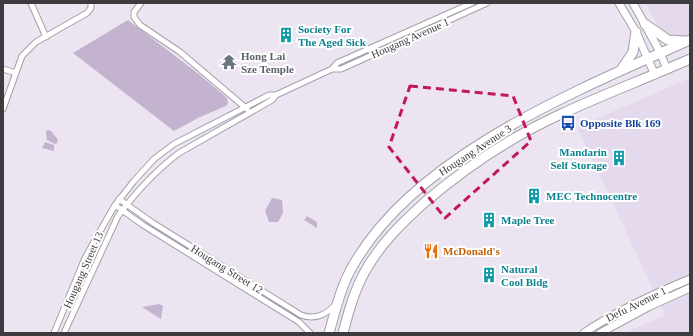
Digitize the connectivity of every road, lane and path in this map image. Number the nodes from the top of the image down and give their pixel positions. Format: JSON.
{"nodes":[{"id":1,"x":31,"y":3,"type":"edge"},
{"id":2,"x":91,"y":3,"type":"edge"},
{"id":3,"x":141,"y":3,"type":"edge"},
{"id":4,"x":472,"y":3,"type":"edge"},
{"id":5,"x":487,"y":3,"type":"edge"},
{"id":6,"x":619,"y":3,"type":"edge"},
{"id":7,"x":633,"y":3,"type":"edge"},
{"id":8,"x":645,"y":24,"type":"junction"},
{"id":9,"x":636,"y":32,"type":"junction"},
{"id":10,"x":46,"y":37,"type":"junction"},
{"id":11,"x":690,"y":40,"type":"edge"},
{"id":12,"x":660,"y":53,"type":"junction"},
{"id":13,"x":648,"y":59,"type":"junction"},
{"id":14,"x":690,"y":59,"type":"edge"},
{"id":15,"x":3,"y":69,"type":"edge"},
{"id":16,"x":332,"y":69,"type":"junction"},
{"id":17,"x":667,"y":69,"type":"junction"},
{"id":18,"x":620,"y":71,"type":"junction"},
{"id":19,"x":16,"y":73,"type":"junction"},
{"id":20,"x":655,"y":74,"type":"junction"},
{"id":21,"x":276,"y":95,"type":"junction"},
{"id":22,"x":245,"y":107,"type":"junction"},
{"id":23,"x":3,"y":109,"type":"edge"},
{"id":24,"x":250,"y":112,"type":"junction"},
{"id":25,"x":208,"y":126,"type":"junction"},
{"id":26,"x":212,"y":133,"type":"junction"},
{"id":27,"x":119,"y":199,"type":"junction"},
{"id":28,"x":126,"y":204,"type":"junction"},
{"id":29,"x":115,"y":205,"type":"junction"},
{"id":30,"x":122,"y":210,"type":"junction"},
{"id":31,"x":690,"y":279,"type":"edge"},
{"id":32,"x":690,"y":288,"type":"edge"},
{"id":33,"x":338,"y":302,"type":"junction"},
{"id":34,"x":54,"y":333,"type":"edge"},
{"id":35,"x":64,"y":333,"type":"edge"},
{"id":36,"x":310,"y":333,"type":"edge"},
{"id":37,"x":329,"y":333,"type":"edge"},
{"id":38,"x":343,"y":333,"type":"edge"},
{"id":39,"x":584,"y":333,"type":"edge"},
{"id":40,"x":600,"y":333,"type":"edge"}],
"edges":[{"from":1,"to":10,"type":"street"},
{"from":2,"to":10,"type":"street"},
{"from":3,"to":22,"type":"street"},
{"from":4,"to":16,"type":"street","name":"Hougang Avenue 1"},
{"from":5,"to":16,"type":"street","name":"Hougang Avenue 1"},
{"from":6,"to":9,"type":"main road"},
{"from":7,"to":8,"type":"main road"},
{"from":8,"to":11,"type":"highway"},
{"from":8,"to":12,"type":"main road"},
{"from":9,"to":13,"type":"main road"},
{"from":9,"to":18,"type":"highway"},
{"from":10,"to":19,"type":"street"},
{"from":11,"to":12,"type":"highway","name":"Hougang Avenue 3"},
{"from":12,"to":13,"type":"highway","name":"Hougang Avenue 3"},
{"from":12,"to":17,"type":"main road"},
{"from":13,"to":18,"type":"highway","name":"Hougang Avenue 3"},
{"from":13,"to":20,"type":"main road"},
{"from":14,"to":17,"type":"highway","name":"Hougang Avenue 3"},
{"from":15,"to":19,"type":"street"},
{"from":16,"to":21,"type":"street","name":"Hougang Avenue 1"},
{"from":17,"to":20,"type":"highway","name":"Hougang Avenue 3"},
{"from":18,"to":33,"type":"highway","name":"Hougang Avenue 3"},
{"from":19,"to":23,"type":"street"},
{"from":20,"to":38,"type":"highway","name":"Hougang Avenue 3"},
{"from":21,"to":22,"type":"street","name":"Hougang Avenue 1"},
{"from":21,"to":24,"type":"street","name":"Hougang Avenue 1"},
{"from":22,"to":24,"type":"street"},
{"from":22,"to":25,"type":"street","name":"Hougang Street 13"},
{"from":24,"to":26,"type":"street","name":"Hougang Street 13"},
{"from":25,"to":26,"type":"street"},
{"from":25,"to":27,"type":"street","name":"Hougang Street 13"},
{"from":26,"to":28,"type":"street","name":"Hougang Street 13"},
{"from":27,"to":28,"type":"street","name":"Hougang Street 12"},
{"from":27,"to":29,"type":"street","name":"Hougang Street 13"},
{"from":28,"to":30,"type":"street","name":"Hougang Street 13"},
{"from":28,"to":33,"type":"street","name":"Hougang Street 12"},
{"from":29,"to":30,"type":"street","name":"Hougang Street 12"},
{"from":29,"to":34,"type":"street","name":"Hougang Street 13"},
{"from":30,"to":35,"type":"street","name":"Hougang Street 13"},
{"from":30,"to":36,"type":"street","name":"Hougang Street 12"},
{"from":31,"to":39,"type":"main road","name":"Defu Avenue 1"},
{"from":32,"to":40,"type":"main road","name":"Defu Avenue 1"},
{"from":33,"to":37,"type":"highway","name":"Hougang Avenue 3"}]}
